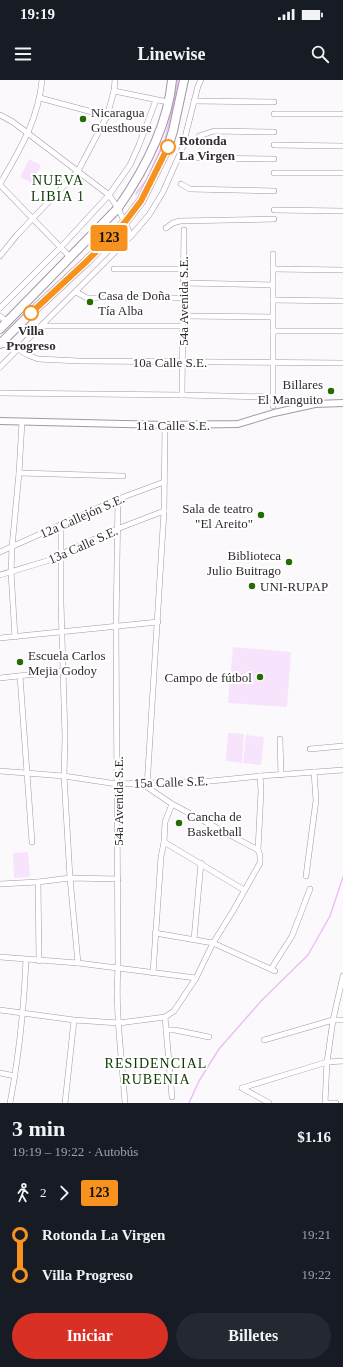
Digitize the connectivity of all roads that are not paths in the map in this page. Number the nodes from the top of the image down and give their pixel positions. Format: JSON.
{"nodes":[{"id":1,"x":42,"y":80,"type":"edge"},
{"id":2,"x":115,"y":80,"type":"edge"},
{"id":3,"x":187,"y":80,"type":"edge"},
{"id":4,"x":201,"y":80,"type":"edge"},
{"id":5,"x":171,"y":82,"type":"edge"},
{"id":6,"x":183,"y":84,"type":"edge"},
{"id":7,"x":114,"y":91,"type":"junction"},
{"id":8,"x":40,"y":98,"type":"junction"},
{"id":9,"x":156,"y":100,"type":"junction"},
{"id":10,"x":194,"y":101,"type":"junction"},
{"id":11,"x":168,"y":102,"type":"junction"},
{"id":12,"x":274,"y":102,"type":"dead end"},
{"id":13,"x":274,"y":114,"type":"dead end"},
{"id":14,"x":343,"y":114,"type":"edge"},
{"id":15,"x":0,"y":115,"type":"edge"},
{"id":16,"x":107,"y":116,"type":"junction"},
{"id":17,"x":274,"y":132,"type":"dead end"},
{"id":18,"x":28,"y":134,"type":"junction"},
{"id":19,"x":199,"y":136,"type":"dead end"},
{"id":20,"x":274,"y":144,"type":"dead end"},
{"id":21,"x":343,"y":146,"type":"edge"},
{"id":22,"x":192,"y":156,"type":"dead end"},
{"id":23,"x":274,"y":159,"type":"dead end"},
{"id":24,"x":78,"y":171,"type":"junction"},
{"id":25,"x":274,"y":173,"type":"dead end"},
{"id":26,"x":343,"y":173,"type":"edge"},
{"id":27,"x":0,"y":184,"type":"edge"},
{"id":28,"x":181,"y":184,"type":"dead end"},
{"id":29,"x":274,"y":191,"type":"dead end"},
{"id":30,"x":109,"y":195,"type":"junction"},
{"id":31,"x":118,"y":208,"type":"junction"},
{"id":32,"x":274,"y":210,"type":"dead end"},
{"id":33,"x":343,"y":211,"type":"edge"},
{"id":34,"x":33,"y":219,"type":"junction"},
{"id":35,"x":274,"y":219,"type":"dead end"},
{"id":36,"x":125,"y":222,"type":"junction"},
{"id":37,"x":166,"y":228,"type":"dead end"},
{"id":38,"x":184,"y":230,"type":"dead end"},
{"id":39,"x":131,"y":236,"type":"junction"},
{"id":40,"x":61,"y":247,"type":"junction"},
{"id":41,"x":273,"y":254,"type":"dead end"},
{"id":42,"x":0,"y":256,"type":"edge"},
{"id":43,"x":70,"y":257,"type":"junction"},
{"id":44,"x":114,"y":269,"type":"dead end"},
{"id":45,"x":184,"y":269,"type":"junction"},
{"id":46,"x":273,"y":269,"type":"junction"},
{"id":47,"x":343,"y":270,"type":"edge"},
{"id":48,"x":184,"y":283,"type":"junction"},
{"id":49,"x":273,"y":285,"type":"junction"},
{"id":50,"x":76,"y":292,"type":"junction"},
{"id":51,"x":183,"y":298,"type":"junction"},
{"id":52,"x":273,"y":300,"type":"junction"},
{"id":53,"x":343,"y":301,"type":"edge"},
{"id":54,"x":0,"y":308,"type":"edge"},
{"id":55,"x":0,"y":316,"type":"edge"},
{"id":56,"x":183,"y":316,"type":"junction"},
{"id":57,"x":273,"y":317,"type":"junction"},
{"id":58,"x":6,"y":322,"type":"junction"},
{"id":59,"x":42,"y":326,"type":"junction"},
{"id":60,"x":183,"y":326,"type":"junction"},
{"id":61,"x":0,"y":329,"type":"edge"},
{"id":62,"x":273,"y":331,"type":"junction"},
{"id":63,"x":343,"y":331,"type":"edge"},
{"id":64,"x":0,"y":344,"type":"edge"},
{"id":65,"x":18,"y":349,"type":"junction"},
{"id":66,"x":183,"y":362,"type":"junction"},
{"id":67,"x":273,"y":363,"type":"junction"},
{"id":68,"x":343,"y":363,"type":"edge"},
{"id":69,"x":0,"y":367,"type":"edge"},
{"id":70,"x":0,"y":393,"type":"edge"},
{"id":71,"x":182,"y":395,"type":"junction"},
{"id":72,"x":273,"y":397,"type":"junction"},
{"id":73,"x":343,"y":403,"type":"edge"},
{"id":74,"x":273,"y":406,"type":"dead end"},
{"id":75,"x":0,"y":421,"type":"edge"},
{"id":76,"x":22,"y":422,"type":"junction"},
{"id":77,"x":165,"y":426,"type":"junction"},
{"id":78,"x":19,"y":474,"type":"junction"},
{"id":79,"x":124,"y":476,"type":"dead end"},
{"id":80,"x":164,"y":482,"type":"junction"},
{"id":81,"x":118,"y":499,"type":"junction"},
{"id":82,"x":164,"y":511,"type":"junction"},
{"id":83,"x":61,"y":524,"type":"junction"},
{"id":84,"x":117,"y":529,"type":"junction"},
{"id":85,"x":12,"y":547,"type":"junction"},
{"id":86,"x":0,"y":552,"type":"edge"},
{"id":87,"x":61,"y":554,"type":"junction"},
{"id":88,"x":11,"y":572,"type":"junction"},
{"id":89,"x":0,"y":575,"type":"edge"},
{"id":90,"x":158,"y":622,"type":"junction"},
{"id":91,"x":116,"y":627,"type":"junction"},
{"id":92,"x":62,"y":632,"type":"junction"},
{"id":93,"x":15,"y":637,"type":"junction"},
{"id":94,"x":0,"y":638,"type":"edge"},
{"id":95,"x":63,"y":671,"type":"junction"},
{"id":96,"x":20,"y":676,"type":"junction"},
{"id":97,"x":0,"y":678,"type":"edge"},
{"id":98,"x":280,"y":739,"type":"dead end"},
{"id":99,"x":343,"y":746,"type":"edge"},
{"id":100,"x":310,"y":749,"type":"dead end"},
{"id":101,"x":343,"y":770,"type":"edge"},
{"id":102,"x":0,"y":771,"type":"edge"},
{"id":103,"x":314,"y":772,"type":"junction"},
{"id":104,"x":28,"y":773,"type":"junction"},
{"id":105,"x":281,"y":775,"type":"junction"},
{"id":106,"x":64,"y":776,"type":"junction"},
{"id":107,"x":260,"y":776,"type":"junction"},
{"id":108,"x":146,"y":783,"type":"junction"},
{"id":109,"x":118,"y":784,"type":"junction"},
{"id":110,"x":172,"y":804,"type":"junction"},
{"id":111,"x":32,"y":842,"type":"dead end"},
{"id":112,"x":164,"y":842,"type":"junction"},
{"id":113,"x":258,"y":850,"type":"junction"},
{"id":114,"x":201,"y":864,"type":"junction"},
{"id":115,"x":306,"y":876,"type":"dead end"},
{"id":116,"x":70,"y":878,"type":"junction"},
{"id":117,"x":118,"y":879,"type":"junction"},
{"id":118,"x":38,"y":882,"type":"junction"},
{"id":119,"x":0,"y":884,"type":"edge"},
{"id":120,"x":310,"y":889,"type":"dead end"},
{"id":121,"x":244,"y":890,"type":"junction"},
{"id":122,"x":156,"y":932,"type":"junction"},
{"id":123,"x":194,"y":939,"type":"junction"},
{"id":124,"x":213,"y":944,"type":"junction"},
{"id":125,"x":0,"y":958,"type":"edge"},
{"id":126,"x":26,"y":960,"type":"junction"},
{"id":127,"x":39,"y":961,"type":"junction"},
{"id":128,"x":78,"y":963,"type":"junction"},
{"id":129,"x":118,"y":968,"type":"junction"},
{"id":130,"x":153,"y":973,"type":"junction"},
{"id":131,"x":343,"y":976,"type":"edge"},
{"id":132,"x":196,"y":978,"type":"junction"},
{"id":133,"x":0,"y":1010,"type":"edge"},
{"id":134,"x":23,"y":1014,"type":"junction"},
{"id":135,"x":165,"y":1017,"type":"junction"},
{"id":136,"x":74,"y":1020,"type":"junction"},
{"id":137,"x":333,"y":1020,"type":"junction"},
{"id":138,"x":343,"y":1020,"type":"edge"},
{"id":139,"x":119,"y":1023,"type":"junction"},
{"id":140,"x":166,"y":1030,"type":"junction"},
{"id":141,"x":209,"y":1037,"type":"dead end"},
{"id":142,"x":264,"y":1040,"type":"dead end"},
{"id":143,"x":343,"y":1061,"type":"edge"},
{"id":144,"x":328,"y":1062,"type":"junction"},
{"id":145,"x":0,"y":1073,"type":"edge"},
{"id":146,"x":15,"y":1076,"type":"junction"},
{"id":147,"x":172,"y":1097,"type":"dead end"},
{"id":148,"x":10,"y":1103,"type":"edge"},
{"id":149,"x":65,"y":1103,"type":"edge"},
{"id":150,"x":125,"y":1103,"type":"edge"},
{"id":151,"x":269,"y":1103,"type":"edge"},
{"id":152,"x":325,"y":1103,"type":"edge"},
{"id":153,"x":336,"y":1103,"type":"edge"}],
"edges":[{"from":1,"to":8,"type":"street"},
{"from":2,"to":7,"type":"street"},
{"from":3,"to":6,"type":"main road"},
{"from":4,"to":10,"type":"street"},
{"from":5,"to":11,"type":"main road"},
{"from":6,"to":36,"type":"main road"},
{"from":7,"to":9,"type":"street"},
{"from":7,"to":16,"type":"street"},
{"from":8,"to":16,"type":"street"},
{"from":8,"to":18,"type":"street"},
{"from":9,"to":11,"type":"street"},
{"from":9,"to":30,"type":"street"},
{"from":10,"to":12,"type":"street"},
{"from":10,"to":39,"type":"street"},
{"from":11,"to":31,"type":"main road"},
{"from":13,"to":14,"type":"street"},
{"from":15,"to":18,"type":"street"},
{"from":16,"to":24,"type":"street"},
{"from":17,"to":19,"type":"street"},
{"from":18,"to":24,"type":"street"},
{"from":18,"to":27,"type":"street"},
{"from":20,"to":21,"type":"street"},
{"from":22,"to":23,"type":"street"},
{"from":24,"to":30,"type":"street"},
{"from":24,"to":34,"type":"street"},
{"from":25,"to":26,"type":"street"},
{"from":27,"to":34,"type":"street"},
{"from":28,"to":29,"type":"street"},
{"from":30,"to":31,"type":"street"},
{"from":30,"to":40,"type":"street"},
{"from":31,"to":36,"type":"street"},
{"from":31,"to":43,"type":"main road"},
{"from":32,"to":33,"type":"street"},
{"from":34,"to":40,"type":"street"},
{"from":34,"to":42,"type":"street"},
{"from":35,"to":37,"type":"street"},
{"from":36,"to":39,"type":"street"},
{"from":36,"to":64,"type":"main road"},
{"from":38,"to":45,"type":"street","name":"54a Avenida S.E."},
{"from":39,"to":50,"type":"street"},
{"from":40,"to":43,"type":"street"},
{"from":40,"to":54,"type":"street"},
{"from":41,"to":46,"type":"street"},
{"from":43,"to":58,"type":"main road"},
{"from":44,"to":45,"type":"street"},
{"from":45,"to":48,"type":"street","name":"54a Avenida S.E."},
{"from":46,"to":47,"type":"street"},
{"from":46,"to":49,"type":"street"},
{"from":48,"to":49,"type":"street"},
{"from":48,"to":51,"type":"street","name":"54a Avenida S.E."},
{"from":49,"to":52,"type":"street"},
{"from":50,"to":51,"type":"street"},
{"from":50,"to":59,"type":"street"},
{"from":51,"to":56,"type":"street","name":"54a Avenida S.E."},
{"from":52,"to":53,"type":"street"},
{"from":52,"to":57,"type":"street"},
{"from":55,"to":58,"type":"street"},
{"from":56,"to":57,"type":"street"},
{"from":56,"to":60,"type":"street","name":"54a Avenida S.E."},
{"from":57,"to":62,"type":"street"},
{"from":58,"to":61,"type":"main road"},
{"from":59,"to":60,"type":"street"},
{"from":59,"to":65,"type":"street"},
{"from":60,"to":66,"type":"street","name":"54a Avenida S.E."},
{"from":62,"to":63,"type":"street"},
{"from":62,"to":67,"type":"street"},
{"from":64,"to":65,"type":"street","name":"10a Calle S.E."},
{"from":65,"to":66,"type":"street","name":"10a Calle S.E."},
{"from":65,"to":69,"type":"street"},
{"from":66,"to":67,"type":"street","name":"10a Calle S.E."},
{"from":66,"to":71,"type":"street","name":"54a Avenida S.E."},
{"from":67,"to":68,"type":"street","name":"10a Calle S.E."},
{"from":67,"to":72,"type":"street"},
{"from":70,"to":71,"type":"street"},
{"from":71,"to":72,"type":"street"},
{"from":72,"to":74,"type":"street"},
{"from":73,"to":77,"type":"street","name":"11a Calle S.E."},
{"from":75,"to":76,"type":"street","name":"11a Calle S.E."},
{"from":76,"to":77,"type":"street","name":"11a Calle S.E."},
{"from":76,"to":78,"type":"street"},
{"from":77,"to":80,"type":"street"},
{"from":78,"to":79,"type":"street"},
{"from":78,"to":85,"type":"street"},
{"from":80,"to":81,"type":"street","name":"12a Callejón S.E."},
{"from":80,"to":82,"type":"street"},
{"from":81,"to":83,"type":"street","name":"12a Callejón S.E."},
{"from":81,"to":84,"type":"street","name":"54a Avenida S.E."},
{"from":82,"to":84,"type":"street","name":"13a Calle S.E."},
{"from":82,"to":90,"type":"street"},
{"from":83,"to":85,"type":"street","name":"12a Callejón S.E."},
{"from":83,"to":87,"type":"street"},
{"from":84,"to":87,"type":"street","name":"13a Calle S.E."},
{"from":84,"to":91,"type":"street","name":"54a Avenida S.E."},
{"from":85,"to":86,"type":"street","name":"12a Callejón S.E."},
{"from":85,"to":88,"type":"street"},
{"from":87,"to":88,"type":"street","name":"13a Calle S.E."},
{"from":87,"to":92,"type":"street"},
{"from":88,"to":89,"type":"street","name":"13a Calle S.E."},
{"from":88,"to":93,"type":"street"},
{"from":90,"to":91,"type":"street"},
{"from":90,"to":108,"type":"street"},
{"from":91,"to":92,"type":"street"},
{"from":91,"to":109,"type":"street","name":"54a Avenida S.E."},
{"from":92,"to":93,"type":"street"},
{"from":92,"to":95,"type":"street"},
{"from":93,"to":94,"type":"street"},
{"from":95,"to":96,"type":"street"},
{"from":95,"to":106,"type":"street"},
{"from":96,"to":97,"type":"street"},
{"from":96,"to":104,"type":"street"},
{"from":98,"to":105,"type":"street"},
{"from":99,"to":100,"type":"street"},
{"from":101,"to":103,"type":"street","name":"15a Calle S.E."},
{"from":102,"to":104,"type":"street","name":"15a Calle S.E."},
{"from":103,"to":105,"type":"street","name":"15a Calle S.E."},
{"from":103,"to":115,"type":"street"},
{"from":104,"to":106,"type":"street","name":"15a Calle S.E."},
{"from":104,"to":111,"type":"street"},
{"from":105,"to":107,"type":"street","name":"15a Calle S.E."},
{"from":106,"to":109,"type":"street","name":"15a Calle S.E."},
{"from":106,"to":116,"type":"street"},
{"from":107,"to":108,"type":"street","name":"15a Calle S.E."},
{"from":107,"to":113,"type":"street"},
{"from":108,"to":109,"type":"street","name":"15a Calle S.E."},
{"from":108,"to":110,"type":"street"},
{"from":109,"to":117,"type":"street","name":"54a Avenida S.E."},
{"from":110,"to":112,"type":"street"},
{"from":110,"to":113,"type":"street"},
{"from":112,"to":114,"type":"street"},
{"from":112,"to":122,"type":"street"},
{"from":113,"to":121,"type":"street"},
{"from":114,"to":121,"type":"street"},
{"from":114,"to":123,"type":"street"},
{"from":116,"to":117,"type":"street"},
{"from":116,"to":118,"type":"street"},
{"from":116,"to":128,"type":"street"},
{"from":117,"to":129,"type":"street","name":"54a Avenida S.E."},
{"from":118,"to":119,"type":"street"},
{"from":118,"to":127,"type":"street"},
{"from":120,"to":124,"type":"street"},
{"from":121,"to":124,"type":"street"},
{"from":122,"to":123,"type":"street"},
{"from":122,"to":130,"type":"street"},
{"from":123,"to":124,"type":"street"},
{"from":124,"to":132,"type":"street"},
{"from":125,"to":126,"type":"street"},
{"from":126,"to":127,"type":"street"},
{"from":126,"to":134,"type":"street"},
{"from":127,"to":128,"type":"street"},
{"from":128,"to":129,"type":"street"},
{"from":129,"to":130,"type":"street"},
{"from":129,"to":139,"type":"street","name":"54a Avenida S.E."},
{"from":130,"to":132,"type":"street"},
{"from":131,"to":137,"type":"street"},
{"from":132,"to":135,"type":"street"},
{"from":133,"to":134,"type":"street"},
{"from":134,"to":136,"type":"street"},
{"from":134,"to":146,"type":"street"},
{"from":135,"to":139,"type":"street"},
{"from":135,"to":140,"type":"street"},
{"from":136,"to":139,"type":"street"},
{"from":136,"to":149,"type":"street"},
{"from":137,"to":138,"type":"street"},
{"from":137,"to":142,"type":"street"},
{"from":137,"to":144,"type":"street"},
{"from":139,"to":150,"type":"street","name":"54a Avenida S.E."},
{"from":140,"to":141,"type":"street"},
{"from":140,"to":147,"type":"street"},
{"from":143,"to":144,"type":"street"},
{"from":144,"to":151,"type":"street"},
{"from":144,"to":152,"type":"street"},
{"from":145,"to":146,"type":"street"},
{"from":146,"to":148,"type":"street"},
{"from":152,"to":153,"type":"street"}]}
